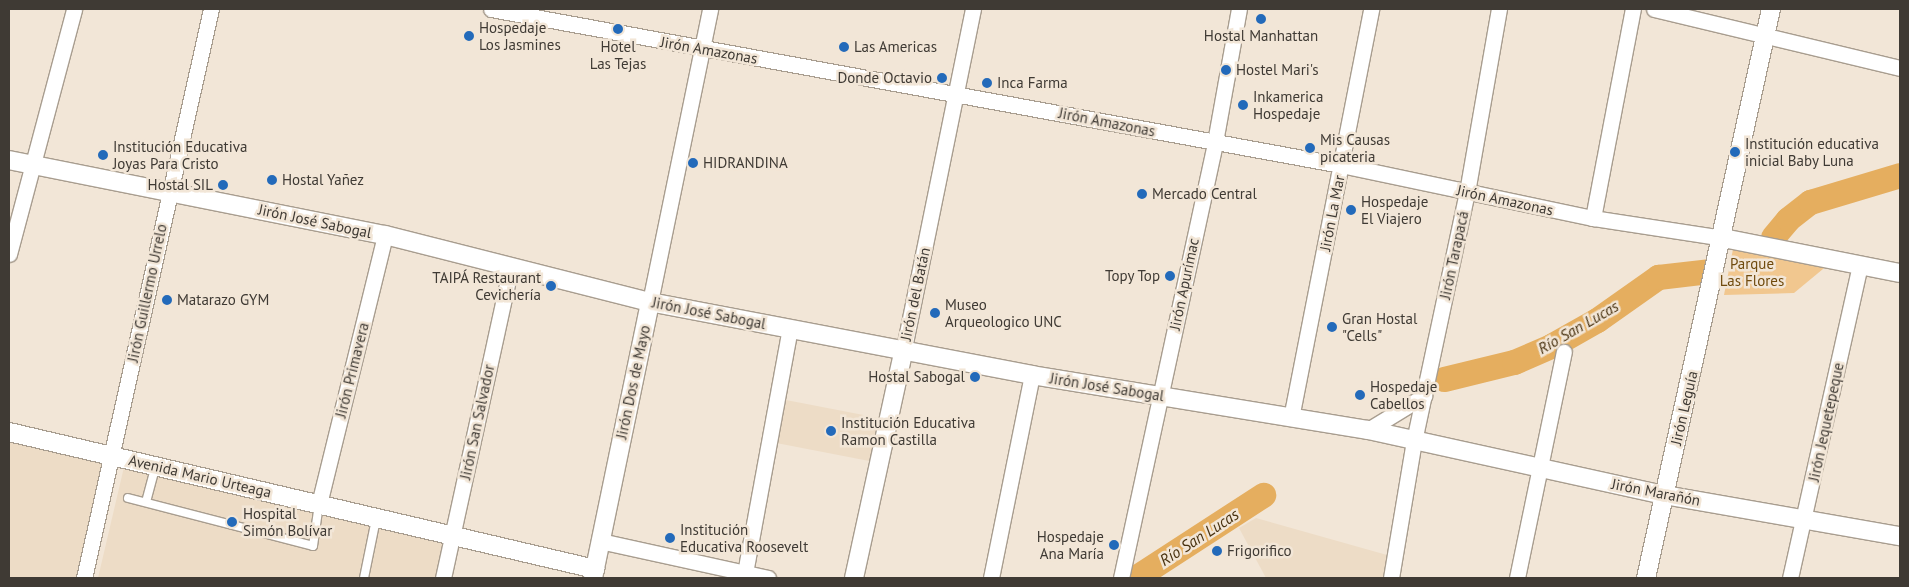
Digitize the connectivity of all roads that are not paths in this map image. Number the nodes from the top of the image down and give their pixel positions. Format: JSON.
{"nodes":[{"id":1,"x":74,"y":9,"type":"edge"},
{"id":2,"x":211,"y":9,"type":"edge"},
{"id":3,"x":491,"y":9,"type":"edge"},
{"id":4,"x":710,"y":9,"type":"edge"},
{"id":5,"x":973,"y":9,"type":"edge"},
{"id":6,"x":1239,"y":9,"type":"edge"},
{"id":7,"x":1371,"y":9,"type":"edge"},
{"id":8,"x":1498,"y":9,"type":"edge"},
{"id":9,"x":1633,"y":9,"type":"edge"},
{"id":10,"x":1654,"y":9,"type":"edge"},
{"id":11,"x":1771,"y":9,"type":"edge"},
{"id":12,"x":1765,"y":35,"type":"junction"},
{"id":13,"x":701,"y":48,"type":"junction"},
{"id":14,"x":1900,"y":68,"type":"edge"},
{"id":15,"x":957,"y":94,"type":"junction"},
{"id":16,"x":1215,"y":142,"type":"junction"},
{"id":17,"x":9,"y":160,"type":"edge"},
{"id":18,"x":32,"y":164,"type":"junction"},
{"id":19,"x":1341,"y":165,"type":"junction"},
{"id":20,"x":169,"y":191,"type":"junction"},
{"id":21,"x":1467,"y":192,"type":"junction"},
{"id":22,"x":1593,"y":218,"type":"junction"},
{"id":23,"x":385,"y":235,"type":"junction"},
{"id":24,"x":1723,"y":238,"type":"junction"},
{"id":25,"x":9,"y":254,"type":"edge"},
{"id":26,"x":1860,"y":265,"type":"junction"},
{"id":27,"x":511,"y":266,"type":"junction"},
{"id":28,"x":1900,"y":273,"type":"edge"},
{"id":29,"x":650,"y":302,"type":"junction"},
{"id":30,"x":790,"y":329,"type":"junction"},
{"id":31,"x":904,"y":348,"type":"junction"},
{"id":32,"x":1564,"y":352,"type":"dead end"},
{"id":33,"x":1032,"y":375,"type":"junction"},
{"id":34,"x":1161,"y":394,"type":"junction"},
{"id":35,"x":1424,"y":396,"type":"junction"},
{"id":36,"x":1291,"y":418,"type":"junction"},
{"id":37,"x":1368,"y":430,"type":"junction"},
{"id":38,"x":9,"y":432,"type":"edge"},
{"id":39,"x":1414,"y":441,"type":"junction"},
{"id":40,"x":112,"y":455,"type":"junction"},
{"id":41,"x":156,"y":464,"type":"junction"},
{"id":42,"x":1538,"y":468,"type":"junction"},
{"id":43,"x":1664,"y":495,"type":"junction"},
{"id":44,"x":128,"y":498,"type":"dead end"},
{"id":45,"x":146,"y":502,"type":"junction"},
{"id":46,"x":319,"y":504,"type":"junction"},
{"id":47,"x":1805,"y":518,"type":"junction"},
{"id":48,"x":376,"y":519,"type":"junction"},
{"id":49,"x":452,"y":536,"type":"junction"},
{"id":50,"x":1900,"y":536,"type":"edge"},
{"id":51,"x":600,"y":541,"type":"junction"},
{"id":52,"x":744,"y":573,"type":"junction"},
{"id":53,"x":594,"y":574,"type":"edge"},
{"id":54,"x":84,"y":578,"type":"edge"},
{"id":55,"x":364,"y":578,"type":"edge"},
{"id":56,"x":443,"y":578,"type":"edge"},
{"id":57,"x":768,"y":578,"type":"edge"},
{"id":58,"x":854,"y":578,"type":"edge"},
{"id":59,"x":991,"y":578,"type":"edge"},
{"id":60,"x":1120,"y":578,"type":"edge"},
{"id":61,"x":1391,"y":578,"type":"edge"},
{"id":62,"x":1517,"y":578,"type":"edge"},
{"id":63,"x":1646,"y":578,"type":"edge"},
{"id":64,"x":1790,"y":578,"type":"edge"}],
"edges":[{"from":1,"to":18,"type":"street"},
{"from":2,"to":20,"type":"street","name":"Jirón Guillermo Urrelo"},
{"from":3,"to":13,"type":"street","name":"Jirón Amazonas"},
{"from":4,"to":13,"type":"street","name":"Jirón Dos de Mayo"},
{"from":5,"to":15,"type":"street","name":"Jirón del Batán"},
{"from":6,"to":16,"type":"street","name":"Jirón Apurímac"},
{"from":7,"to":19,"type":"street","name":"Jirón La Mar"},
{"from":8,"to":21,"type":"street","name":"Jirón Tarapacá"},
{"from":9,"to":22,"type":"street"},
{"from":10,"to":12,"type":"street"},
{"from":11,"to":12,"type":"street","name":"Jirón Leguía"},
{"from":12,"to":14,"type":"street"},
{"from":12,"to":24,"type":"street","name":"Jirón Leguía"},
{"from":13,"to":15,"type":"street","name":"Jirón Amazonas"},
{"from":13,"to":29,"type":"street","name":"Jirón Dos de Mayo"},
{"from":15,"to":16,"type":"street","name":"Jirón Amazonas"},
{"from":15,"to":31,"type":"street","name":"Jirón del Batán"},
{"from":16,"to":19,"type":"street","name":"Jirón Amazonas"},
{"from":16,"to":34,"type":"street","name":"Jirón Apurímac"},
{"from":17,"to":18,"type":"street","name":"Jirón José Sabogal"},
{"from":18,"to":20,"type":"street","name":"Jirón José Sabogal"},
{"from":18,"to":25,"type":"street"},
{"from":19,"to":21,"type":"street","name":"Jirón Amazonas"},
{"from":19,"to":36,"type":"street","name":"Jirón La Mar"},
{"from":20,"to":23,"type":"street","name":"Jirón José Sabogal"},
{"from":20,"to":40,"type":"street","name":"Jirón Guillermo Urrelo"},
{"from":21,"to":22,"type":"street","name":"Jirón Amazonas"},
{"from":21,"to":35,"type":"street","name":"Jirón Tarapacá"},
{"from":22,"to":24,"type":"street","name":"Jirón Amazonas"},
{"from":23,"to":27,"type":"street","name":"Jirón José Sabogal"},
{"from":23,"to":46,"type":"street","name":"Jirón Primavera"},
{"from":24,"to":26,"type":"street"},
{"from":24,"to":43,"type":"street","name":"Jirón Leguía"},
{"from":26,"to":28,"type":"street"},
{"from":26,"to":47,"type":"street","name":"Jirón Jequetepeque"},
{"from":27,"to":29,"type":"street","name":"Jirón José Sabogal"},
{"from":27,"to":49,"type":"street","name":"Jirón San Salvador"},
{"from":29,"to":30,"type":"street","name":"Jirón José Sabogal"},
{"from":29,"to":51,"type":"street","name":"Jirón Dos de Mayo"},
{"from":30,"to":31,"type":"street","name":"Jirón José Sabogal"},
{"from":30,"to":52,"type":"street"},
{"from":31,"to":33,"type":"street","name":"Jirón José Sabogal"},
{"from":31,"to":58,"type":"street","name":"Jirón del Batán"},
{"from":32,"to":42,"type":"street"},
{"from":33,"to":34,"type":"street","name":"Jirón José Sabogal"},
{"from":33,"to":59,"type":"street"},
{"from":34,"to":36,"type":"street","name":"Jirón José Sabogal"},
{"from":34,"to":60,"type":"street","name":"Jirón Apurímac"},
{"from":35,"to":37,"type":"street"},
{"from":35,"to":39,"type":"street","name":"Jirón Tarapacá"},
{"from":36,"to":37,"type":"street","name":"Jirón José Sabogal"},
{"from":37,"to":39,"type":"street","name":"Jirón José Sabogal"},
{"from":38,"to":40,"type":"street","name":"Avenida Mario Urteaga"},
{"from":39,"to":42,"type":"street","name":"Jirón Marañón"},
{"from":39,"to":61,"type":"street","name":"Jirón Tarapacá"},
{"from":40,"to":41,"type":"street","name":"Avenida Mario Urteaga"},
{"from":40,"to":54,"type":"street","name":"Jirón Guillermo Urrelo"},
{"from":41,"to":45,"type":"lane"},
{"from":41,"to":46,"type":"street","name":"Avenida Mario Urteaga"},
{"from":42,"to":43,"type":"street","name":"Jirón Marañón"},
{"from":42,"to":62,"type":"street"},
{"from":43,"to":47,"type":"street","name":"Jirón Marañón"},
{"from":43,"to":63,"type":"street","name":"Jirón Leguía"},
{"from":44,"to":45,"type":"lane"},
{"from":45,"to":46,"type":"lane"},
{"from":46,"to":48,"type":"street","name":"Avenida Mario Urteaga"},
{"from":47,"to":50,"type":"street","name":"Jirón Marañón"},
{"from":47,"to":64,"type":"street","name":"Jirón Jequetepeque"},
{"from":48,"to":49,"type":"street","name":"Avenida Mario Urteaga"},
{"from":48,"to":55,"type":"lane"},
{"from":49,"to":53,"type":"street","name":"Avenida Mario Urteaga"},
{"from":49,"to":56,"type":"street","name":"Jirón San Salvador"},
{"from":51,"to":52,"type":"street"},
{"from":51,"to":53,"type":"street","name":"Jirón Dos de Mayo"},
{"from":52,"to":57,"type":"street"}]}
